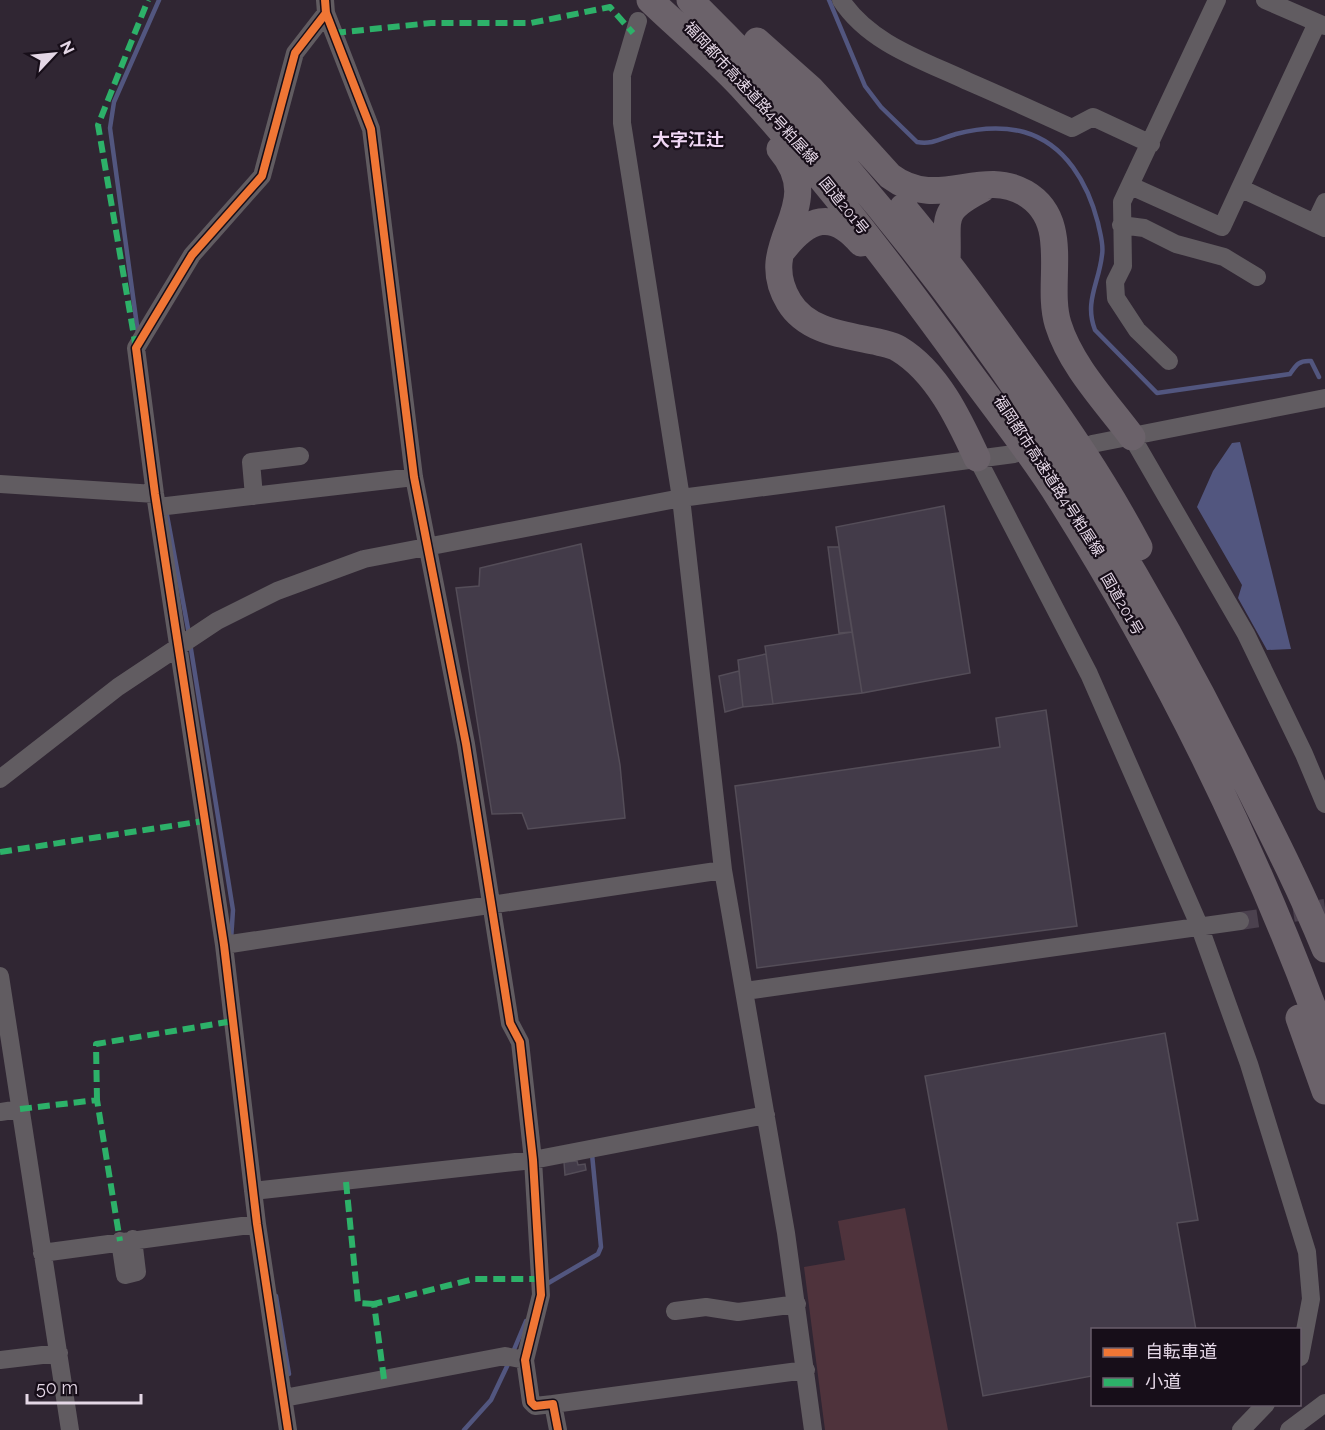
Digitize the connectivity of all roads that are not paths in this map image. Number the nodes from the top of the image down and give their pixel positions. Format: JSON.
{"nodes":[{"id":1,"x":664,"y":0,"type":"edge"},
{"id":2,"x":690,"y":0,"type":"edge"},
{"id":3,"x":714,"y":0,"type":"edge"},
{"id":4,"x":841,"y":0,"type":"edge"},
{"id":5,"x":1217,"y":0,"type":"edge"},
{"id":6,"x":1265,"y":0,"type":"edge"},
{"id":7,"x":326,"y":7,"type":"edge"},
{"id":8,"x":643,"y":7,"type":"edge"},
{"id":9,"x":1321,"y":25,"type":"edge"},
{"id":10,"x":757,"y":41,"type":"junction"},
{"id":11,"x":1151,"y":144,"type":"junction"},
{"id":12,"x":992,"y":184,"type":"junction"},
{"id":13,"x":1131,"y":186,"type":"junction"},
{"id":14,"x":1240,"y":188,"type":"junction"},
{"id":15,"x":1325,"y":202,"type":"edge"},
{"id":16,"x":1121,"y":225,"type":"junction"},
{"id":17,"x":1320,"y":226,"type":"edge"},
{"id":18,"x":781,"y":253,"type":"junction"},
{"id":19,"x":947,"y":260,"type":"junction"},
{"id":20,"x":1257,"y":277,"type":"dead end"},
{"id":21,"x":1169,"y":361,"type":"dead end"},
{"id":22,"x":1325,"y":398,"type":"edge"},
{"id":23,"x":1132,"y":437,"type":"junction"},
{"id":24,"x":1014,"y":444,"type":"junction"},
{"id":25,"x":1092,"y":444,"type":"dead end"},
{"id":26,"x":300,"y":456,"type":"dead end"},
{"id":27,"x":977,"y":458,"type":"junction"},
{"id":28,"x":414,"y":477,"type":"junction"},
{"id":29,"x":0,"y":484,"type":"edge"},
{"id":30,"x":255,"y":496,"type":"junction"},
{"id":31,"x":681,"y":498,"type":"junction"},
{"id":32,"x":156,"y":501,"type":"junction"},
{"id":33,"x":428,"y":546,"type":"junction"},
{"id":34,"x":179,"y":644,"type":"junction"},
{"id":35,"x":0,"y":779,"type":"edge"},
{"id":36,"x":1218,"y":784,"type":"junction"},
{"id":37,"x":1325,"y":804,"type":"edge"},
{"id":38,"x":723,"y":870,"type":"junction"},
{"id":39,"x":489,"y":905,"type":"junction"},
{"id":40,"x":1325,"y":917,"type":"edge"},
{"id":41,"x":1240,"y":921,"type":"tunnel mouth"},
{"id":42,"x":1199,"y":925,"type":"junction"},
{"id":43,"x":224,"y":945,"type":"junction"},
{"id":44,"x":1325,"y":949,"type":"edge"},
{"id":45,"x":0,"y":976,"type":"edge"},
{"id":46,"x":745,"y":991,"type":"junction"},
{"id":47,"x":1325,"y":1023,"type":"edge"},
{"id":48,"x":1325,"y":1040,"type":"edge"},
{"id":49,"x":1325,"y":1091,"type":"edge"},
{"id":50,"x":20,"y":1109,"type":"junction"},
{"id":51,"x":0,"y":1112,"type":"edge"},
{"id":52,"x":766,"y":1115,"type":"junction"},
{"id":53,"x":533,"y":1160,"type":"junction"},
{"id":54,"x":253,"y":1191,"type":"junction"},
{"id":55,"x":257,"y":1224,"type":"junction"},
{"id":56,"x":42,"y":1253,"type":"junction"},
{"id":57,"x":796,"y":1304,"type":"junction"},
{"id":58,"x":675,"y":1311,"type":"dead end"},
{"id":59,"x":1301,"y":1346,"type":"edge"},
{"id":60,"x":58,"y":1353,"type":"junction"},
{"id":61,"x":0,"y":1360,"type":"edge"},
{"id":62,"x":525,"y":1360,"type":"junction"},
{"id":63,"x":806,"y":1370,"type":"junction"},
{"id":64,"x":284,"y":1398,"type":"junction"},
{"id":65,"x":1325,"y":1403,"type":"edge"},
{"id":66,"x":553,"y":1404,"type":"junction"},
{"id":67,"x":1264,"y":1406,"type":"edge"},
{"id":68,"x":70,"y":1430,"type":"edge"},
{"id":69,"x":288,"y":1430,"type":"edge"},
{"id":70,"x":558,"y":1430,"type":"edge"},
{"id":71,"x":813,"y":1430,"type":"edge"},
{"id":72,"x":1241,"y":1430,"type":"edge"},
{"id":73,"x":1289,"y":1430,"type":"edge"}],
"edges":[{"from":1,"to":47,"type":"highway","name":"福岡都市高速道路4号粕屋線"},
{"from":2,"to":44,"type":"highway","name":"福岡都市高速道路4号粕屋線"},
{"from":3,"to":10,"type":"highway"},
{"from":4,"to":11,"type":"street"},
{"from":5,"to":11,"type":"street"},
{"from":6,"to":9,"type":"street"},
{"from":7,"to":28,"type":"street"},
{"from":7,"to":32,"type":"street"},
{"from":8,"to":18,"type":"highway"},
{"from":8,"to":24,"type":"highway","name":"国道201号"},
{"from":8,"to":31,"type":"street"},
{"from":9,"to":14,"type":"street"},
{"from":10,"to":12,"type":"highway"},
{"from":10,"to":19,"type":"highway"},
{"from":11,"to":13,"type":"street"},
{"from":12,"to":19,"type":"highway"},
{"from":12,"to":23,"type":"highway"},
{"from":13,"to":14,"type":"street"},
{"from":13,"to":16,"type":"street"},
{"from":14,"to":17,"type":"street"},
{"from":15,"to":17,"type":"street"},
{"from":16,"to":20,"type":"street"},
{"from":16,"to":21,"type":"street"},
{"from":18,"to":24,"type":"highway"},
{"from":18,"to":27,"type":"highway"},
{"from":19,"to":40,"type":"highway"},
{"from":22,"to":23,"type":"street"},
{"from":23,"to":25,"type":"street"},
{"from":23,"to":37,"type":"street"},
{"from":24,"to":27,"type":"street"},
{"from":24,"to":36,"type":"highway","name":"国道201号"},
{"from":26,"to":30,"type":"street"},
{"from":27,"to":31,"type":"street"},
{"from":27,"to":42,"type":"street"},
{"from":28,"to":30,"type":"street"},
{"from":28,"to":33,"type":"street"},
{"from":29,"to":32,"type":"street"},
{"from":30,"to":32,"type":"street"},
{"from":31,"to":33,"type":"street"},
{"from":31,"to":38,"type":"street"},
{"from":32,"to":34,"type":"street"},
{"from":33,"to":34,"type":"street"},
{"from":33,"to":39,"type":"street"},
{"from":34,"to":35,"type":"street"},
{"from":34,"to":43,"type":"street"},
{"from":36,"to":48,"type":"highway","name":"国道201号"},
{"from":36,"to":49,"type":"highway"},
{"from":38,"to":39,"type":"street"},
{"from":38,"to":46,"type":"street"},
{"from":39,"to":43,"type":"street"},
{"from":39,"to":53,"type":"street"},
{"from":41,"to":42,"type":"street"},
{"from":42,"to":46,"type":"street"},
{"from":42,"to":59,"type":"street"},
{"from":43,"to":54,"type":"street"},
{"from":45,"to":50,"type":"street"},
{"from":46,"to":52,"type":"street"},
{"from":50,"to":51,"type":"street"},
{"from":50,"to":56,"type":"street"},
{"from":52,"to":53,"type":"street"},
{"from":52,"to":57,"type":"street"},
{"from":53,"to":54,"type":"street"},
{"from":53,"to":62,"type":"street"},
{"from":54,"to":55,"type":"street"},
{"from":55,"to":56,"type":"street"},
{"from":55,"to":64,"type":"street"},
{"from":56,"to":60,"type":"street"},
{"from":57,"to":58,"type":"street"},
{"from":57,"to":63,"type":"street"},
{"from":60,"to":61,"type":"street"},
{"from":60,"to":68,"type":"street"},
{"from":62,"to":64,"type":"street"},
{"from":62,"to":66,"type":"street"},
{"from":63,"to":66,"type":"street"},
{"from":63,"to":71,"type":"street"},
{"from":64,"to":69,"type":"street"},
{"from":65,"to":73,"type":"street"},
{"from":66,"to":70,"type":"street"},
{"from":67,"to":72,"type":"street"}]}
